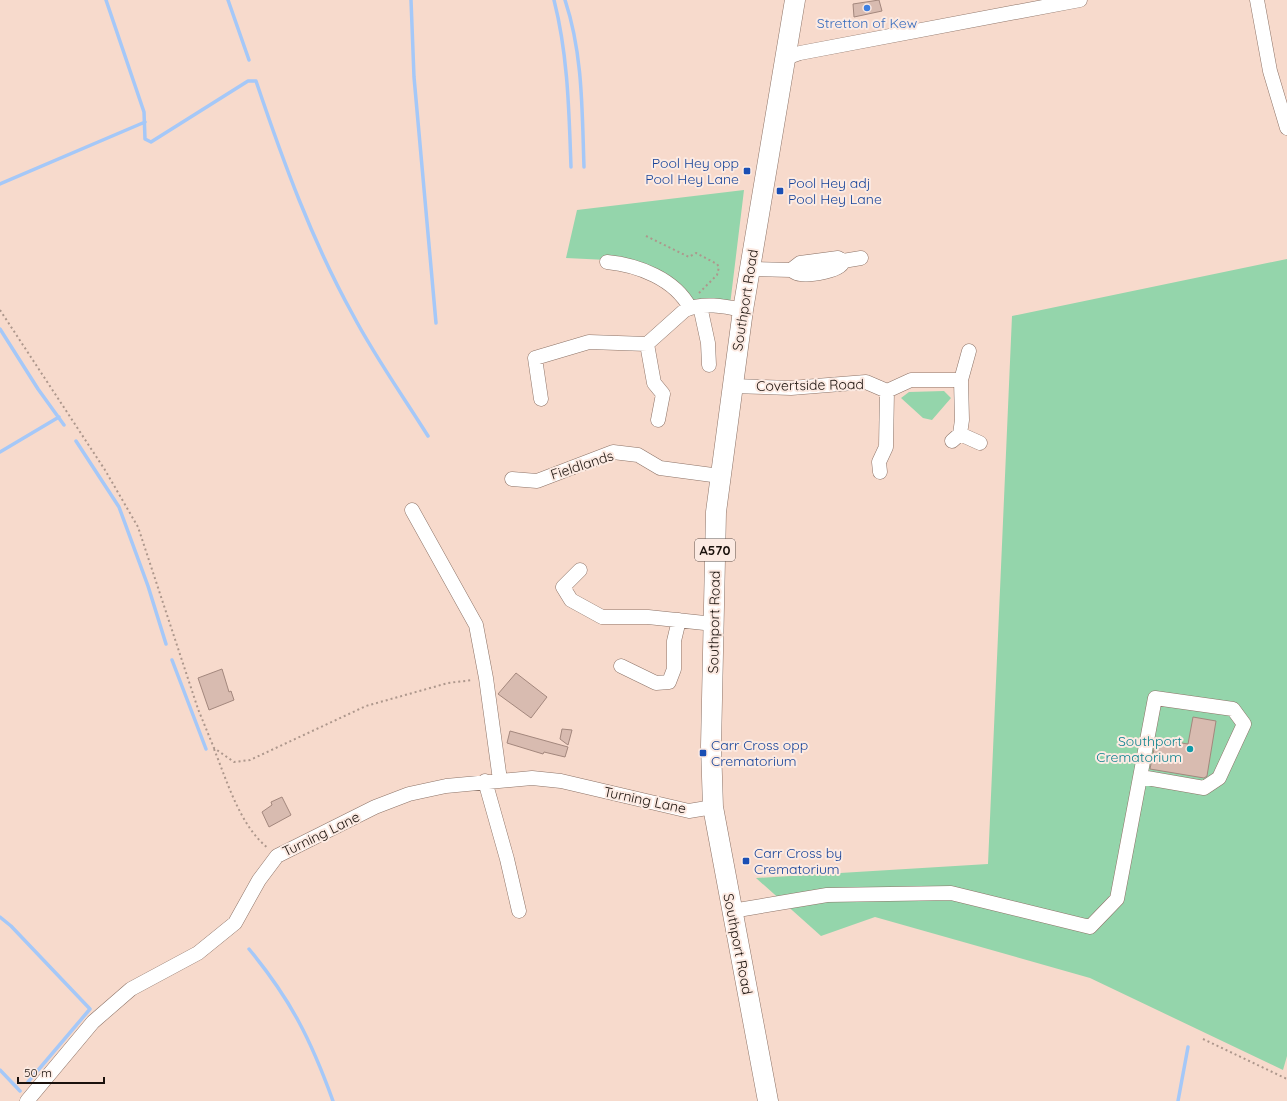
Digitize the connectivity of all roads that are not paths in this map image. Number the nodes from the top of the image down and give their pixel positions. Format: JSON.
{"nodes":[{"id":1,"x":795,"y":0,"type":"edge"},
{"id":2,"x":1080,"y":0,"type":"edge"},
{"id":3,"x":1258,"y":0,"type":"edge"},
{"id":4,"x":786,"y":58,"type":"junction"},
{"id":5,"x":1287,"y":128,"type":"edge"},
{"id":6,"x":861,"y":258,"type":"dead end"},
{"id":7,"x":607,"y":262,"type":"dead end"},
{"id":8,"x":750,"y":269,"type":"junction"},
{"id":9,"x":695,"y":307,"type":"junction"},
{"id":10,"x":743,"y":310,"type":"junction"},
{"id":11,"x":647,"y":344,"type":"junction"},
{"id":12,"x":969,"y":351,"type":"dead end"},
{"id":13,"x":708,"y":365,"type":"dead end"},
{"id":14,"x":961,"y":380,"type":"junction"},
{"id":15,"x":732,"y":386,"type":"junction"},
{"id":16,"x":887,"y":391,"type":"junction"},
{"id":17,"x":541,"y":399,"type":"dead end"},
{"id":18,"x":658,"y":420,"type":"dead end"},
{"id":19,"x":980,"y":443,"type":"dead end"},
{"id":20,"x":880,"y":472,"type":"dead end"},
{"id":21,"x":720,"y":476,"type":"junction"},
{"id":22,"x":512,"y":479,"type":"dead end"},
{"id":23,"x":412,"y":510,"type":"dead end"},
{"id":24,"x":580,"y":570,"type":"dead end"},
{"id":25,"x":679,"y":620,"type":"junction"},
{"id":26,"x":714,"y":624,"type":"junction"},
{"id":27,"x":621,"y":666,"type":"dead end"},
{"id":28,"x":1141,"y":777,"type":"junction"},
{"id":29,"x":500,"y":780,"type":"junction"},
{"id":30,"x":485,"y":781,"type":"junction"},
{"id":31,"x":712,"y":807,"type":"junction"},
{"id":32,"x":519,"y":911,"type":"dead end"},
{"id":33,"x":732,"y":911,"type":"junction"},
{"id":34,"x":27,"y":1101,"type":"edge"},
{"id":35,"x":768,"y":1101,"type":"edge"}],
"edges":[{"from":1,"to":4,"type":"highway","name":"Southport Road","number":"A570"},
{"from":2,"to":4,"type":"street"},
{"from":3,"to":5,"type":"street"},
{"from":4,"to":8,"type":"highway","name":"Southport Road","number":"A570"},
{"from":6,"to":8,"type":"street"},
{"from":7,"to":9,"type":"street"},
{"from":8,"to":10,"type":"highway","name":"Southport Road","number":"A570"},
{"from":9,"to":10,"type":"street"},
{"from":9,"to":11,"type":"street"},
{"from":9,"to":13,"type":"street"},
{"from":10,"to":15,"type":"highway","name":"Southport Road","number":"A570"},
{"from":11,"to":17,"type":"street"},
{"from":11,"to":18,"type":"street"},
{"from":12,"to":14,"type":"street"},
{"from":14,"to":16,"type":"street"},
{"from":14,"to":19,"type":"street"},
{"from":15,"to":16,"type":"street","name":"Covertside Road"},
{"from":15,"to":21,"type":"highway","name":"Southport Road","number":"A570"},
{"from":16,"to":20,"type":"street"},
{"from":21,"to":22,"type":"street","name":"Fieldlands"},
{"from":21,"to":26,"type":"highway","name":"Southport Road","number":"A570"},
{"from":23,"to":29,"type":"street"},
{"from":24,"to":25,"type":"street"},
{"from":25,"to":26,"type":"street"},
{"from":25,"to":27,"type":"street"},
{"from":26,"to":31,"type":"highway","name":"Southport Road","number":"A570"},
{"from":28,"to":28,"type":"street"},
{"from":28,"to":33,"type":"street"},
{"from":29,"to":30,"type":"street","name":"Turning Lane"},
{"from":29,"to":31,"type":"street","name":"Turning Lane"},
{"from":30,"to":32,"type":"street"},
{"from":30,"to":34,"type":"street","name":"Turning Lane"},
{"from":31,"to":33,"type":"highway","name":"Southport Road","number":"A570"},
{"from":33,"to":35,"type":"highway","name":"Southport Road","number":"A570"}]}
